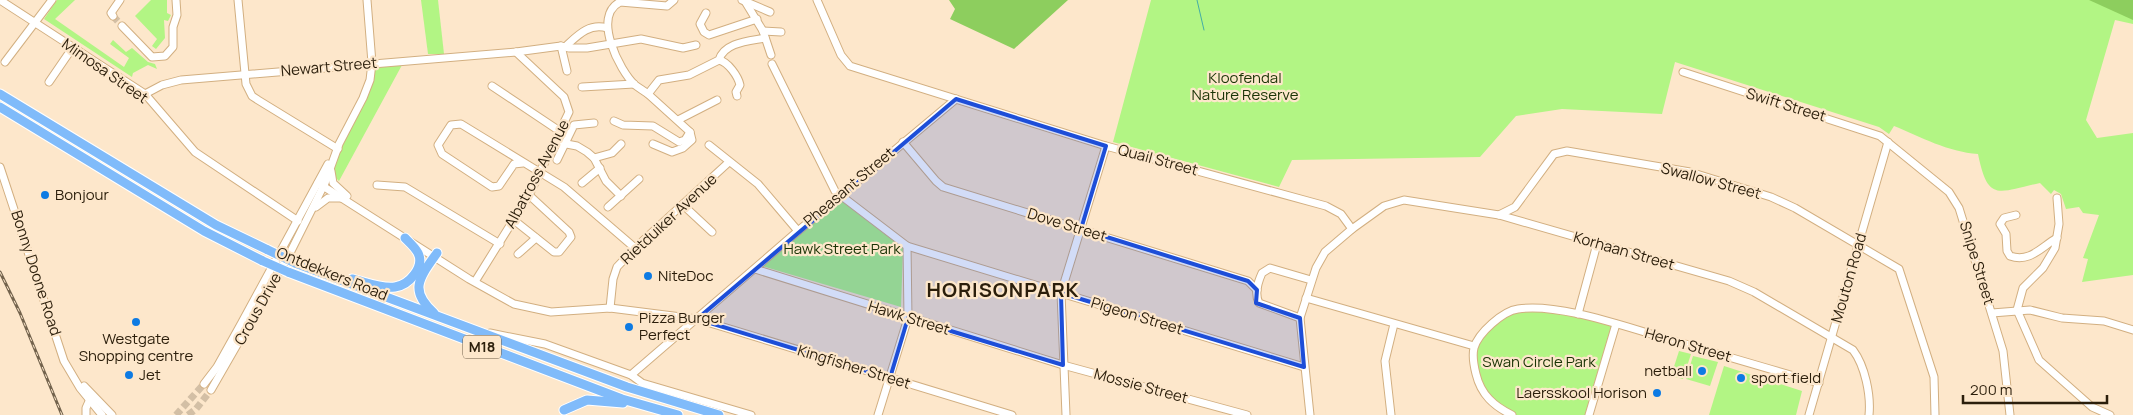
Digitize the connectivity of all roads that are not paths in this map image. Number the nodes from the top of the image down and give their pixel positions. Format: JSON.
{"nodes":[{"id":1,"x":0,"y":0,"type":"edge"},
{"id":2,"x":52,"y":0,"type":"edge"},
{"id":3,"x":120,"y":0,"type":"edge"},
{"id":4,"x":176,"y":0,"type":"edge"},
{"id":5,"x":238,"y":0,"type":"edge"},
{"id":6,"x":367,"y":0,"type":"edge"},
{"id":7,"x":674,"y":0,"type":"edge"},
{"id":8,"x":817,"y":0,"type":"edge"},
{"id":9,"x":635,"y":1,"type":"edge"},
{"id":10,"x":744,"y":2,"type":"edge"},
{"id":11,"x":706,"y":12,"type":"dead end"},
{"id":12,"x":770,"y":12,"type":"dead end"},
{"id":13,"x":113,"y":16,"type":"dead end"},
{"id":14,"x":757,"y":19,"type":"junction"},
{"id":15,"x":35,"y":23,"type":"junction"},
{"id":16,"x":122,"y":26,"type":"tunnel mouth"},
{"id":17,"x":606,"y":28,"type":"junction"},
{"id":18,"x":781,"y":32,"type":"dead end"},
{"id":19,"x":764,"y":34,"type":"junction"},
{"id":20,"x":610,"y":43,"type":"junction"},
{"id":21,"x":696,"y":45,"type":"dead end"},
{"id":22,"x":564,"y":46,"type":"junction"},
{"id":23,"x":72,"y":47,"type":"junction"},
{"id":24,"x":516,"y":52,"type":"junction"},
{"id":25,"x":771,"y":55,"type":"dead end"},
{"id":26,"x":719,"y":60,"type":"junction"},
{"id":27,"x":4,"y":62,"type":"dead end"},
{"id":28,"x":372,"y":63,"type":"junction"},
{"id":29,"x":772,"y":64,"type":"dead end"},
{"id":30,"x":567,"y":71,"type":"dead end"},
{"id":31,"x":1682,"y":72,"type":"dead end"},
{"id":32,"x":244,"y":74,"type":"junction"},
{"id":33,"x":50,"y":82,"type":"dead end"},
{"id":34,"x":634,"y":84,"type":"junction"},
{"id":35,"x":492,"y":86,"type":"dead end"},
{"id":36,"x":582,"y":87,"type":"dead end"},
{"id":37,"x":0,"y":94,"type":"edge"},
{"id":38,"x":145,"y":94,"type":"junction"},
{"id":39,"x":648,"y":94,"type":"junction"},
{"id":40,"x":943,"y":94,"type":"junction"},
{"id":41,"x":737,"y":96,"type":"dead end"},
{"id":42,"x":956,"y":99,"type":"junction"},
{"id":43,"x":717,"y":100,"type":"dead end"},
{"id":44,"x":0,"y":107,"type":"edge"},
{"id":45,"x":944,"y":109,"type":"junction"},
{"id":46,"x":678,"y":120,"type":"junction"},
{"id":47,"x":614,"y":121,"type":"dead end"},
{"id":48,"x":594,"y":123,"type":"dead end"},
{"id":49,"x":561,"y":132,"type":"junction"},
{"id":50,"x":690,"y":132,"type":"junction"},
{"id":51,"x":556,"y":142,"type":"junction"},
{"id":52,"x":903,"y":142,"type":"junction"},
{"id":53,"x":1888,"y":142,"type":"junction"},
{"id":54,"x":566,"y":144,"type":"junction"},
{"id":55,"x":621,"y":144,"type":"dead end"},
{"id":56,"x":653,"y":144,"type":"dead end"},
{"id":57,"x":709,"y":145,"type":"dead end"},
{"id":58,"x":1106,"y":146,"type":"junction"},
{"id":59,"x":338,"y":147,"type":"junction"},
{"id":60,"x":334,"y":158,"type":"junction"},
{"id":61,"x":594,"y":158,"type":"junction"},
{"id":62,"x":557,"y":160,"type":"dead end"},
{"id":63,"x":523,"y":162,"type":"junction"},
{"id":64,"x":729,"y":162,"type":"junction"},
{"id":65,"x":0,"y":166,"type":"edge"},
{"id":66,"x":600,"y":168,"type":"junction"},
{"id":67,"x":539,"y":174,"type":"junction"},
{"id":68,"x":639,"y":179,"type":"dead end"},
{"id":69,"x":322,"y":183,"type":"junction"},
{"id":70,"x":582,"y":183,"type":"dead end"},
{"id":71,"x":377,"y":185,"type":"dead end"},
{"id":72,"x":529,"y":195,"type":"junction"},
{"id":73,"x":621,"y":196,"type":"junction"},
{"id":74,"x":839,"y":196,"type":"junction"},
{"id":75,"x":346,"y":197,"type":"junction"},
{"id":76,"x":2057,"y":198,"type":"dead end"},
{"id":77,"x":683,"y":205,"type":"junction"},
{"id":78,"x":608,"y":207,"type":"dead end"},
{"id":79,"x":1515,"y":207,"type":"junction"},
{"id":80,"x":311,"y":212,"type":"junction"},
{"id":81,"x":2016,"y":215,"type":"dead end"},
{"id":82,"x":1499,"y":216,"type":"junction"},
{"id":83,"x":515,"y":220,"type":"junction"},
{"id":84,"x":298,"y":221,"type":"junction"},
{"id":85,"x":1519,"y":221,"type":"junction"},
{"id":86,"x":1081,"y":229,"type":"junction"},
{"id":87,"x":1352,"y":229,"type":"junction"},
{"id":88,"x":798,"y":231,"type":"junction"},
{"id":89,"x":712,"y":232,"type":"dead end"},
{"id":90,"x":405,"y":238,"type":"junction"},
{"id":91,"x":536,"y":238,"type":"junction"},
{"id":92,"x":2057,"y":238,"type":"junction"},
{"id":93,"x":500,"y":244,"type":"junction"},
{"id":94,"x":1597,"y":244,"type":"junction"},
{"id":95,"x":1859,"y":244,"type":"junction"},
{"id":96,"x":907,"y":246,"type":"junction"},
{"id":97,"x":635,"y":248,"type":"junction"},
{"id":98,"x":433,"y":254,"type":"junction"},
{"id":99,"x":518,"y":254,"type":"dead end"},
{"id":100,"x":313,"y":269,"type":"junction"},
{"id":101,"x":755,"y":269,"type":"junction"},
{"id":102,"x":1260,"y":277,"type":"junction"},
{"id":103,"x":1311,"y":280,"type":"junction"},
{"id":104,"x":1248,"y":281,"type":"junction"},
{"id":105,"x":479,"y":283,"type":"junction"},
{"id":106,"x":397,"y":287,"type":"junction"},
{"id":107,"x":1257,"y":290,"type":"junction"},
{"id":108,"x":1061,"y":293,"type":"junction"},
{"id":109,"x":1306,"y":298,"type":"junction"},
{"id":110,"x":610,"y":308,"type":"junction"},
{"id":111,"x":2017,"y":310,"type":"junction"},
{"id":112,"x":1992,"y":313,"type":"junction"},
{"id":113,"x":1578,"y":314,"type":"junction"},
{"id":114,"x":443,"y":318,"type":"junction"},
{"id":115,"x":908,"y":318,"type":"junction"},
{"id":116,"x":1300,"y":318,"type":"junction"},
{"id":117,"x":697,"y":319,"type":"junction"},
{"id":118,"x":1394,"y":324,"type":"junction"},
{"id":119,"x":1616,"y":324,"type":"junction"},
{"id":120,"x":2133,"y":330,"type":"edge"},
{"id":121,"x":480,"y":333,"type":"junction"},
{"id":122,"x":1832,"y":336,"type":"junction"},
{"id":123,"x":1474,"y":346,"type":"junction"},
{"id":124,"x":1064,"y":365,"type":"junction"},
{"id":125,"x":1304,"y":367,"type":"junction"},
{"id":126,"x":631,"y":376,"type":"junction"},
{"id":127,"x":890,"y":378,"type":"junction"},
{"id":128,"x":1819,"y":383,"type":"junction"},
{"id":129,"x":204,"y":384,"type":"tunnel mouth"},
{"id":130,"x":211,"y":390,"type":"tunnel mouth"},
{"id":131,"x":91,"y":397,"type":"junction"},
{"id":132,"x":643,"y":405,"type":"junction"},
{"id":133,"x":564,"y":410,"type":"dead end"},
{"id":134,"x":879,"y":414,"type":"edge"},
{"id":135,"x":86,"y":415,"type":"edge"},
{"id":136,"x":102,"y":415,"type":"edge"},
{"id":137,"x":112,"y":415,"type":"edge"},
{"id":138,"x":678,"y":415,"type":"edge"},
{"id":139,"x":719,"y":415,"type":"edge"},
{"id":140,"x":751,"y":415,"type":"edge"},
{"id":141,"x":1012,"y":415,"type":"edge"},
{"id":142,"x":1066,"y":415,"type":"edge"},
{"id":143,"x":1247,"y":415,"type":"edge"},
{"id":144,"x":1310,"y":415,"type":"edge"},
{"id":145,"x":1391,"y":415,"type":"edge"},
{"id":146,"x":1512,"y":415,"type":"edge"},
{"id":147,"x":1589,"y":415,"type":"edge"},
{"id":148,"x":1809,"y":415,"type":"edge"},
{"id":149,"x":1869,"y":415,"type":"edge"},
{"id":150,"x":1935,"y":415,"type":"edge"},
{"id":151,"x":2010,"y":415,"type":"edge"},
{"id":152,"x":2110,"y":415,"type":"edge"}],
"edges":[{"from":1,"to":15,"type":"street","name":"Mimosa Street"},
{"from":2,"to":15,"type":"street"},
{"from":3,"to":13,"type":"street"},
{"from":4,"to":16,"type":"street"},
{"from":5,"to":32,"type":"street"},
{"from":6,"to":28,"type":"street","name":"Crous Drive"},
{"from":7,"to":9,"type":"street"},
{"from":8,"to":40,"type":"street","name":"Quail Street"},
{"from":9,"to":17,"type":"street"},
{"from":10,"to":12,"type":"street"},
{"from":10,"to":14,"type":"street"},
{"from":11,"to":14,"type":"street"},
{"from":14,"to":19,"type":"street"},
{"from":15,"to":23,"type":"street","name":"Mimosa Street"},
{"from":15,"to":27,"type":"street"},
{"from":17,"to":20,"type":"street"},
{"from":17,"to":22,"type":"street"},
{"from":18,"to":19,"type":"street"},
{"from":19,"to":25,"type":"street"},
{"from":19,"to":26,"type":"street"},
{"from":20,"to":21,"type":"street","name":"Newart Street"},
{"from":20,"to":22,"type":"street","name":"Newart Street"},
{"from":20,"to":34,"type":"street"},
{"from":22,"to":24,"type":"street","name":"Newart Street"},
{"from":22,"to":30,"type":"street"},
{"from":23,"to":33,"type":"street"},
{"from":23,"to":38,"type":"street","name":"Mimosa Street"},
{"from":24,"to":28,"type":"street","name":"Newart Street"},
{"from":24,"to":49,"type":"street","name":"Albatross Avenue"},
{"from":26,"to":39,"type":"street"},
{"from":26,"to":41,"type":"street"},
{"from":28,"to":32,"type":"street","name":"Newart Street"},
{"from":28,"to":59,"type":"street","name":"Crous Drive"},
{"from":29,"to":74,"type":"street"},
{"from":31,"to":53,"type":"street","name":"Swift Street"},
{"from":32,"to":38,"type":"street","name":"Newart Street"},
{"from":32,"to":59,"type":"street"},
{"from":34,"to":36,"type":"street"},
{"from":34,"to":39,"type":"street"},
{"from":35,"to":49,"type":"street"},
{"from":37,"to":100,"type":"main road","name":"Ontdekkers Road","number":"M18","bridge":true},
{"from":38,"to":84,"type":"street","name":"Mimosa Street"},
{"from":39,"to":46,"type":"street"},
{"from":40,"to":42,"type":"street","name":"Quail Street"},
{"from":40,"to":45,"type":"street"},
{"from":42,"to":45,"type":"street","name":"Pheasant Street"},
{"from":42,"to":58,"type":"street","name":"Quail Street"},
{"from":43,"to":46,"type":"street"},
{"from":44,"to":132,"type":"main road","name":"Ontdekkers Road","number":"M18","bridge":true},
{"from":45,"to":52,"type":"street","name":"Pheasant Street"},
{"from":46,"to":50,"type":"street"},
{"from":47,"to":50,"type":"street"},
{"from":48,"to":54,"type":"street"},
{"from":49,"to":51,"type":"street","name":"Albatross Avenue"},
{"from":50,"to":56,"type":"street"},
{"from":51,"to":54,"type":"street"},
{"from":51,"to":67,"type":"street","name":"Albatross Avenue"},
{"from":52,"to":74,"type":"street","name":"Pheasant Street"},
{"from":52,"to":86,"type":"street","name":"Dove Street"},
{"from":53,"to":95,"type":"street","name":"Mouton Road"},
{"from":53,"to":112,"type":"street","name":"Snipe Street"},
{"from":54,"to":61,"type":"street"},
{"from":54,"to":62,"type":"street"},
{"from":55,"to":61,"type":"street"},
{"from":57,"to":64,"type":"street"},
{"from":58,"to":86,"type":"street"},
{"from":58,"to":87,"type":"street","name":"Quail Street"},
{"from":59,"to":60,"type":"street","name":"Crous Drive"},
{"from":59,"to":69,"type":"street","name":"Crous Drive"},
{"from":60,"to":69,"type":"street","name":"Crous Drive"},
{"from":60,"to":75,"type":"street"},
{"from":61,"to":66,"type":"street"},
{"from":63,"to":63,"type":"street"},
{"from":63,"to":67,"type":"street"},
{"from":64,"to":77,"type":"street","name":"Rietduiker Avenue"},
{"from":64,"to":88,"type":"street"},
{"from":65,"to":131,"type":"street","name":"Bonny Doone Road"},
{"from":66,"to":70,"type":"street"},
{"from":66,"to":73,"type":"street"},
{"from":67,"to":72,"type":"street","name":"Albatross Avenue"},
{"from":67,"to":97,"type":"street"},
{"from":68,"to":73,"type":"street"},
{"from":69,"to":75,"type":"street"},
{"from":69,"to":80,"type":"street","name":"Crous Drive"},
{"from":69,"to":84,"type":"street","name":"Crous Drive"},
{"from":71,"to":93,"type":"street"},
{"from":72,"to":83,"type":"street","name":"Albatross Avenue"},
{"from":72,"to":91,"type":"street"},
{"from":73,"to":78,"type":"street"},
{"from":74,"to":88,"type":"street","name":"Pheasant Street"},
{"from":74,"to":96,"type":"street","name":"Pigeon Street"},
{"from":75,"to":80,"type":"street"},
{"from":75,"to":90,"type":"street"},
{"from":75,"to":98,"type":"street"},
{"from":76,"to":92,"type":"street"},
{"from":77,"to":89,"type":"street"},
{"from":77,"to":97,"type":"street","name":"Rietduiker Avenue"},
{"from":79,"to":82,"type":"street"},
{"from":79,"to":85,"type":"street"},
{"from":79,"to":95,"type":"street","name":"Swallow Street"},
{"from":80,"to":130,"type":"street","name":"Crous Drive"},
{"from":81,"to":92,"type":"street"},
{"from":82,"to":85,"type":"street","name":"Korhaan Street"},
{"from":82,"to":87,"type":"street","name":"Korhaan Street"},
{"from":83,"to":91,"type":"street"},
{"from":83,"to":93,"type":"street","name":"Albatross Avenue"},
{"from":84,"to":129,"type":"street","name":"Crous Drive"},
{"from":85,"to":94,"type":"street","name":"Korhaan Street"},
{"from":86,"to":104,"type":"street","name":"Dove Street"},
{"from":86,"to":108,"type":"street"},
{"from":87,"to":103,"type":"street"},
{"from":88,"to":101,"type":"street","name":"Pheasant Street"},
{"from":90,"to":98,"type":"street"},
{"from":90,"to":106,"type":"main road"},
{"from":91,"to":99,"type":"street"},
{"from":92,"to":111,"type":"street"},
{"from":93,"to":105,"type":"street","name":"Albatross Avenue"},
{"from":94,"to":113,"type":"street"},
{"from":94,"to":122,"type":"street","name":"Korhaan Street"},
{"from":95,"to":122,"type":"street","name":"Mouton Road"},
{"from":95,"to":150,"type":"street","name":"Swallow Street"},
{"from":96,"to":108,"type":"street","name":"Pigeon Street"},
{"from":96,"to":115,"type":"street"},
{"from":97,"to":110,"type":"street","name":"Rietduiker Avenue"},
{"from":98,"to":105,"type":"street","name":"Kingfisher Street"},
{"from":98,"to":106,"type":"main road"},
{"from":98,"to":114,"type":"main road"},
{"from":100,"to":106,"type":"main road"},
{"from":100,"to":114,"type":"main road","name":"Ontdekkers Road","number":"M18"},
{"from":101,"to":115,"type":"street","name":"Hawk Street"},
{"from":101,"to":117,"type":"street","name":"Pheasant Street"},
{"from":102,"to":103,"type":"street"},
{"from":102,"to":104,"type":"street"},
{"from":102,"to":107,"type":"street"},
{"from":103,"to":109,"type":"street"},
{"from":104,"to":107,"type":"street","name":"Dove Street"},
{"from":105,"to":110,"type":"street","name":"Kingfisher Street"},
{"from":107,"to":116,"type":"street","name":"Dove Street"},
{"from":108,"to":124,"type":"street"},
{"from":108,"to":125,"type":"street","name":"Pigeon Street"},
{"from":109,"to":116,"type":"street"},
{"from":109,"to":118,"type":"street"},
{"from":110,"to":117,"type":"street","name":"Kingfisher Street"},
{"from":111,"to":112,"type":"street"},
{"from":111,"to":120,"type":"street"},
{"from":111,"to":152,"type":"street"},
{"from":112,"to":151,"type":"street","name":"Snipe Street"},
{"from":113,"to":119,"type":"street","name":"Heron Street"},
{"from":113,"to":123,"type":"street","name":"Heron Street"},
{"from":114,"to":121,"type":"main road","name":"Ontdekkers Road","number":"M18"},
{"from":115,"to":124,"type":"street","name":"Hawk Street"},
{"from":115,"to":127,"type":"street"},
{"from":116,"to":125,"type":"street"},
{"from":117,"to":126,"type":"street","name":"Pheasant Street"},
{"from":117,"to":127,"type":"street","name":"Kingfisher Street"},
{"from":118,"to":123,"type":"street"},
{"from":118,"to":145,"type":"street"},
{"from":119,"to":128,"type":"street","name":"Heron Street"},
{"from":119,"to":147,"type":"street"},
{"from":121,"to":126,"type":"street","name":"Ontdekkers Road"},
{"from":121,"to":139,"type":"main road","name":"Ontdekkers Road","number":"M18"},
{"from":122,"to":128,"type":"street","name":"Mouton Road"},
{"from":122,"to":149,"type":"street","name":"Korhaan Street"},
{"from":123,"to":146,"type":"street"},
{"from":124,"to":142,"type":"street"},
{"from":124,"to":143,"type":"street","name":"Mossie Street"},
{"from":125,"to":144,"type":"street"},
{"from":126,"to":140,"type":"street","name":"Ontdekkers Road"},
{"from":127,"to":134,"type":"street"},
{"from":127,"to":141,"type":"street","name":"Kingfisher Street"},
{"from":128,"to":148,"type":"street","name":"Mouton Road"},
{"from":131,"to":135,"type":"street"},
{"from":131,"to":136,"type":"street","name":"Bonny Doone Road"},
{"from":131,"to":137,"type":"street","name":"Bonny Doone Road"},
{"from":132,"to":133,"type":"main road"},
{"from":132,"to":138,"type":"main road","name":"Ontdekkers Road","number":"M18"}]}
